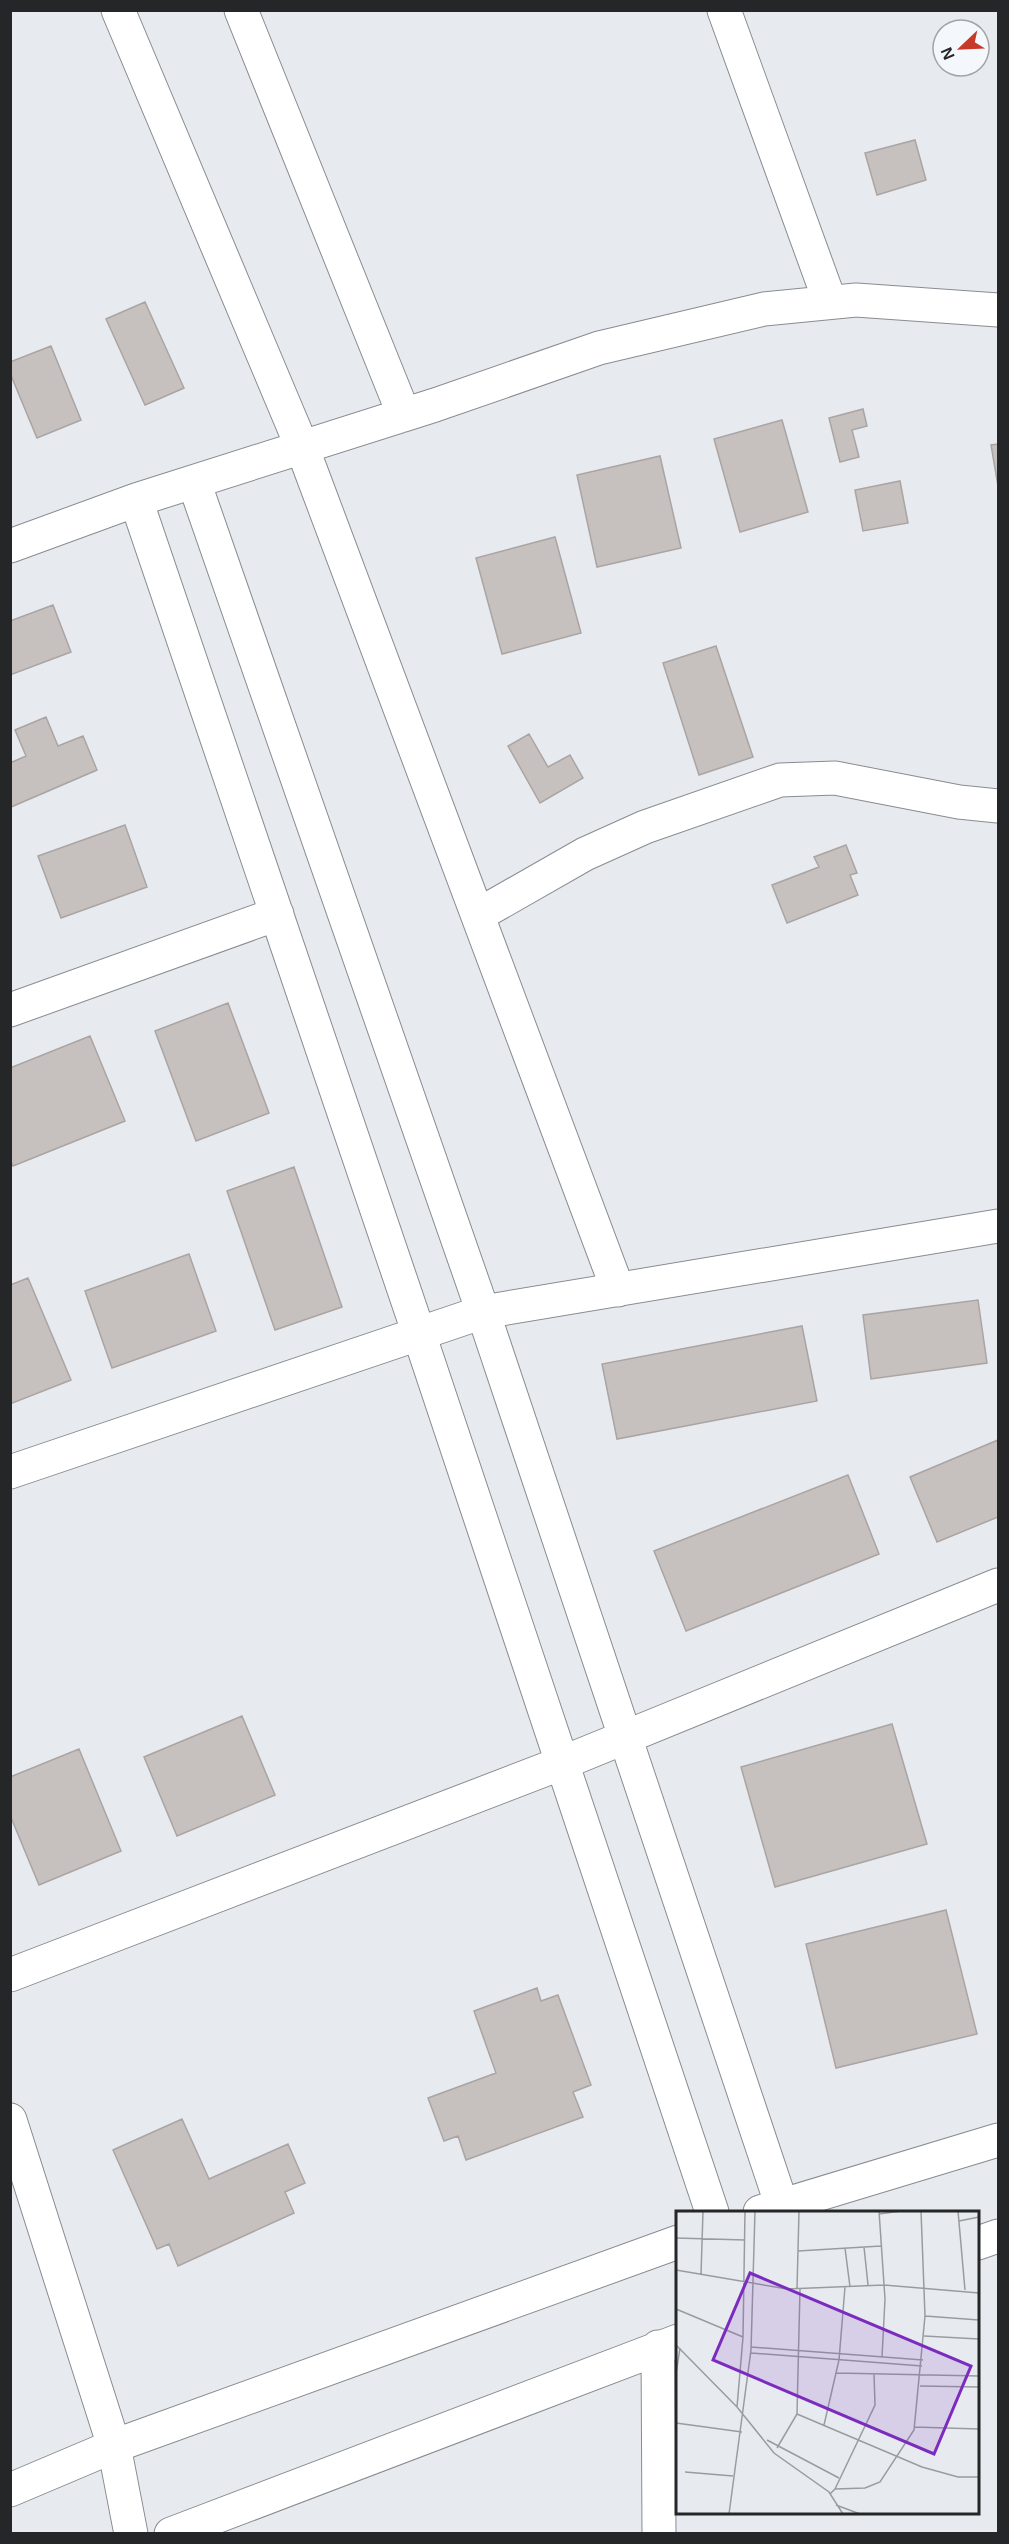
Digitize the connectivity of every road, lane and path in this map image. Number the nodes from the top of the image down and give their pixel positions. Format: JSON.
{"nodes":[{"id":1,"x":117,"y":10,"type":"edge"},
{"id":2,"x":241,"y":10,"type":"edge"},
{"id":3,"x":724,"y":10,"type":"edge"},
{"id":4,"x":830,"y":302,"type":"junction"},
{"id":5,"x":999,"y":310,"type":"edge"},
{"id":6,"x":404,"y":415,"type":"junction"},
{"id":7,"x":302,"y":447,"type":"junction"},
{"id":8,"x":194,"y":482,"type":"junction"},
{"id":9,"x":136,"y":500,"type":"junction"},
{"id":10,"x":10,"y":546,"type":"edge"},
{"id":11,"x":999,"y":806,"type":"edge"},
{"id":12,"x":277,"y":914,"type":"junction"},
{"id":13,"x":478,"y":915,"type":"junction"},
{"id":14,"x":10,"y":1010,"type":"edge"},
{"id":15,"x":999,"y":1226,"type":"edge"},
{"id":16,"x":618,"y":1290,"type":"junction"},
{"id":17,"x":483,"y":1312,"type":"junction"},
{"id":18,"x":419,"y":1334,"type":"junction"},
{"id":19,"x":10,"y":1472,"type":"edge"},
{"id":20,"x":999,"y":1585,"type":"edge"},
{"id":21,"x":626,"y":1738,"type":"junction"},
{"id":22,"x":562,"y":1763,"type":"junction"},
{"id":23,"x":10,"y":1974,"type":"edge"},
{"id":24,"x":10,"y":2120,"type":"edge"},
{"id":25,"x":999,"y":2140,"type":"edge"},
{"id":26,"x":771,"y":2209,"type":"edge"},
{"id":27,"x":712,"y":2211,"type":"edge"},
{"id":28,"x":999,"y":2236,"type":"edge"},
{"id":29,"x":676,"y":2243,"type":"edge"},
{"id":30,"x":979,"y":2243,"type":"edge"},
{"id":31,"x":668,"y":2344,"type":"edge"},
{"id":32,"x":114,"y":2446,"type":"junction"},
{"id":33,"x":10,"y":2490,"type":"edge"},
{"id":34,"x":131,"y":2534,"type":"edge"},
{"id":35,"x":171,"y":2534,"type":"edge"},
{"id":36,"x":659,"y":2534,"type":"edge"}],
"edges":[{"from":1,"to":7,"type":"street"},
{"from":2,"to":6,"type":"street"},
{"from":3,"to":4,"type":"street"},
{"from":4,"to":5,"type":"street"},
{"from":4,"to":6,"type":"street"},
{"from":6,"to":7,"type":"street"},
{"from":7,"to":8,"type":"street"},
{"from":7,"to":13,"type":"street"},
{"from":8,"to":9,"type":"street"},
{"from":8,"to":17,"type":"street"},
{"from":9,"to":10,"type":"street"},
{"from":9,"to":12,"type":"street"},
{"from":11,"to":13,"type":"street"},
{"from":12,"to":14,"type":"street"},
{"from":12,"to":18,"type":"street"},
{"from":13,"to":16,"type":"street"},
{"from":15,"to":16,"type":"street"},
{"from":16,"to":17,"type":"street"},
{"from":17,"to":18,"type":"street"},
{"from":17,"to":21,"type":"street"},
{"from":18,"to":19,"type":"street"},
{"from":18,"to":22,"type":"street"},
{"from":20,"to":21,"type":"street"},
{"from":21,"to":22,"type":"street"},
{"from":21,"to":26,"type":"street"},
{"from":22,"to":23,"type":"street"},
{"from":22,"to":27,"type":"street"},
{"from":24,"to":32,"type":"street"},
{"from":25,"to":26,"type":"street"},
{"from":28,"to":30,"type":"street"},
{"from":29,"to":32,"type":"street"},
{"from":31,"to":35,"type":"street"},
{"from":31,"to":36,"type":"street"},
{"from":32,"to":33,"type":"street"},
{"from":32,"to":34,"type":"street"}]}
